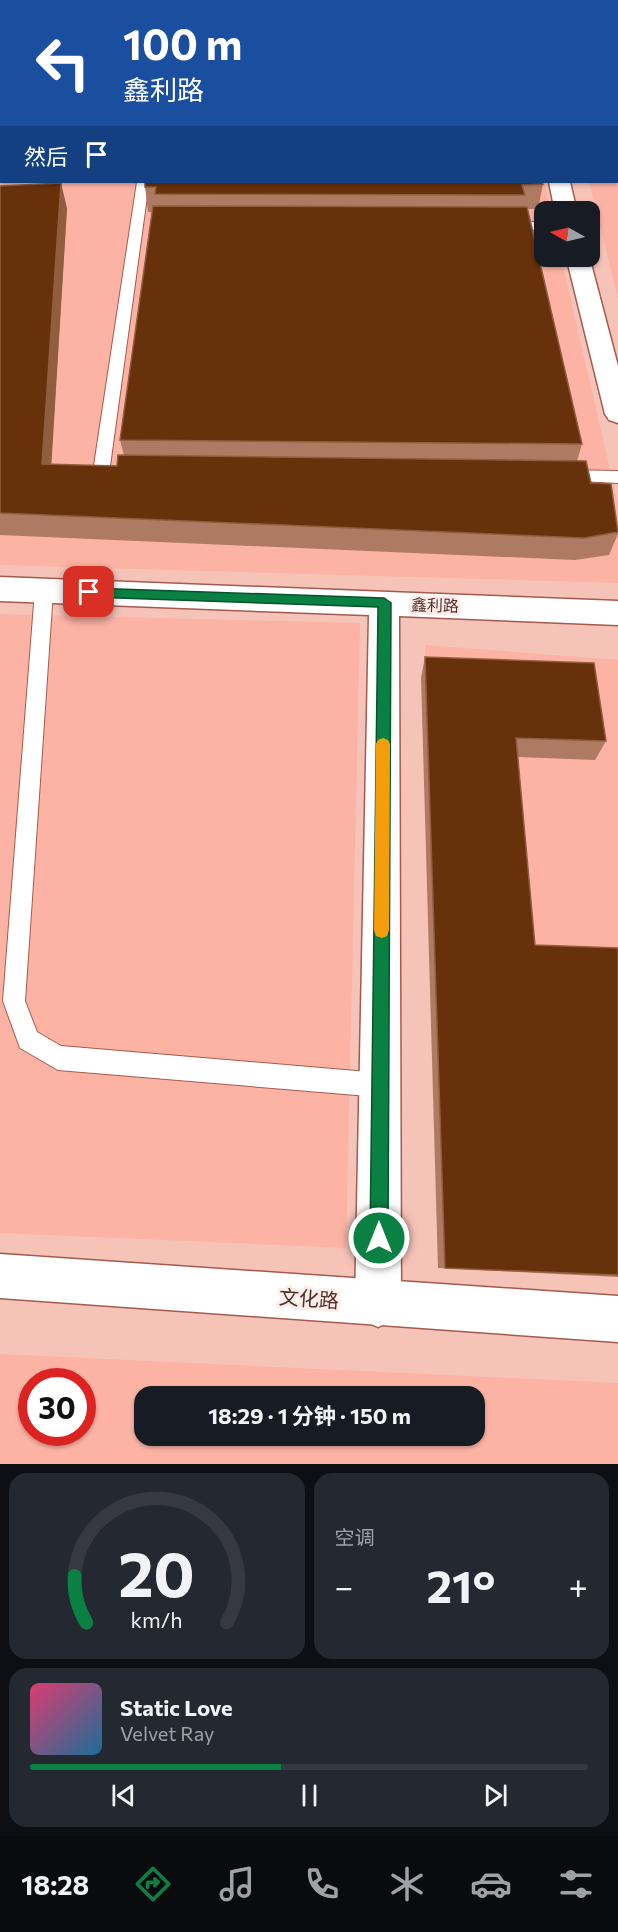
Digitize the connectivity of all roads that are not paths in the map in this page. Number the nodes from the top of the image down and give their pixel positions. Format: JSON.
{"nodes":[{"id":1,"x":143,"y":183,"type":"edge"},
{"id":2,"x":560,"y":183,"type":"edge"},
{"id":3,"x":564,"y":201,"type":"edge"},
{"id":4,"x":486,"y":226,"type":"edge"},
{"id":5,"x":534,"y":226,"type":"edge"},
{"id":6,"x":580,"y":267,"type":"edge"},
{"id":7,"x":618,"y":414,"type":"edge"},
{"id":8,"x":136,"y":472,"type":"edge"},
{"id":9,"x":548,"y":476,"type":"edge"},
{"id":10,"x":618,"y":477,"type":"edge"},
{"id":11,"x":0,"y":589,"type":"edge"},
{"id":12,"x":44,"y":591,"type":"junction"},
{"id":13,"x":384,"y":603,"type":"junction"},
{"id":14,"x":618,"y":613,"type":"edge"},
{"id":15,"x":380,"y":1085,"type":"junction"},
{"id":16,"x":0,"y":1276,"type":"edge"},
{"id":17,"x":378,"y":1304,"type":"junction"},
{"id":18,"x":618,"y":1319,"type":"edge"}],
"edges":[{"from":1,"to":8,"type":"lane"},
{"from":2,"to":3,"type":"street"},
{"from":4,"to":5,"type":"lane"},
{"from":6,"to":7,"type":"street"},
{"from":9,"to":10,"type":"lane"},
{"from":11,"to":12,"type":"street","name":"鑫利路"},
{"from":12,"to":13,"type":"street","name":"鑫利路"},
{"from":12,"to":15,"type":"lane"},
{"from":13,"to":14,"type":"street","name":"鑫利路"},
{"from":13,"to":15,"type":"street"},
{"from":15,"to":17,"type":"street"},
{"from":16,"to":17,"type":"street","name":"文化路"},
{"from":17,"to":18,"type":"street","name":"文化路"}]}
